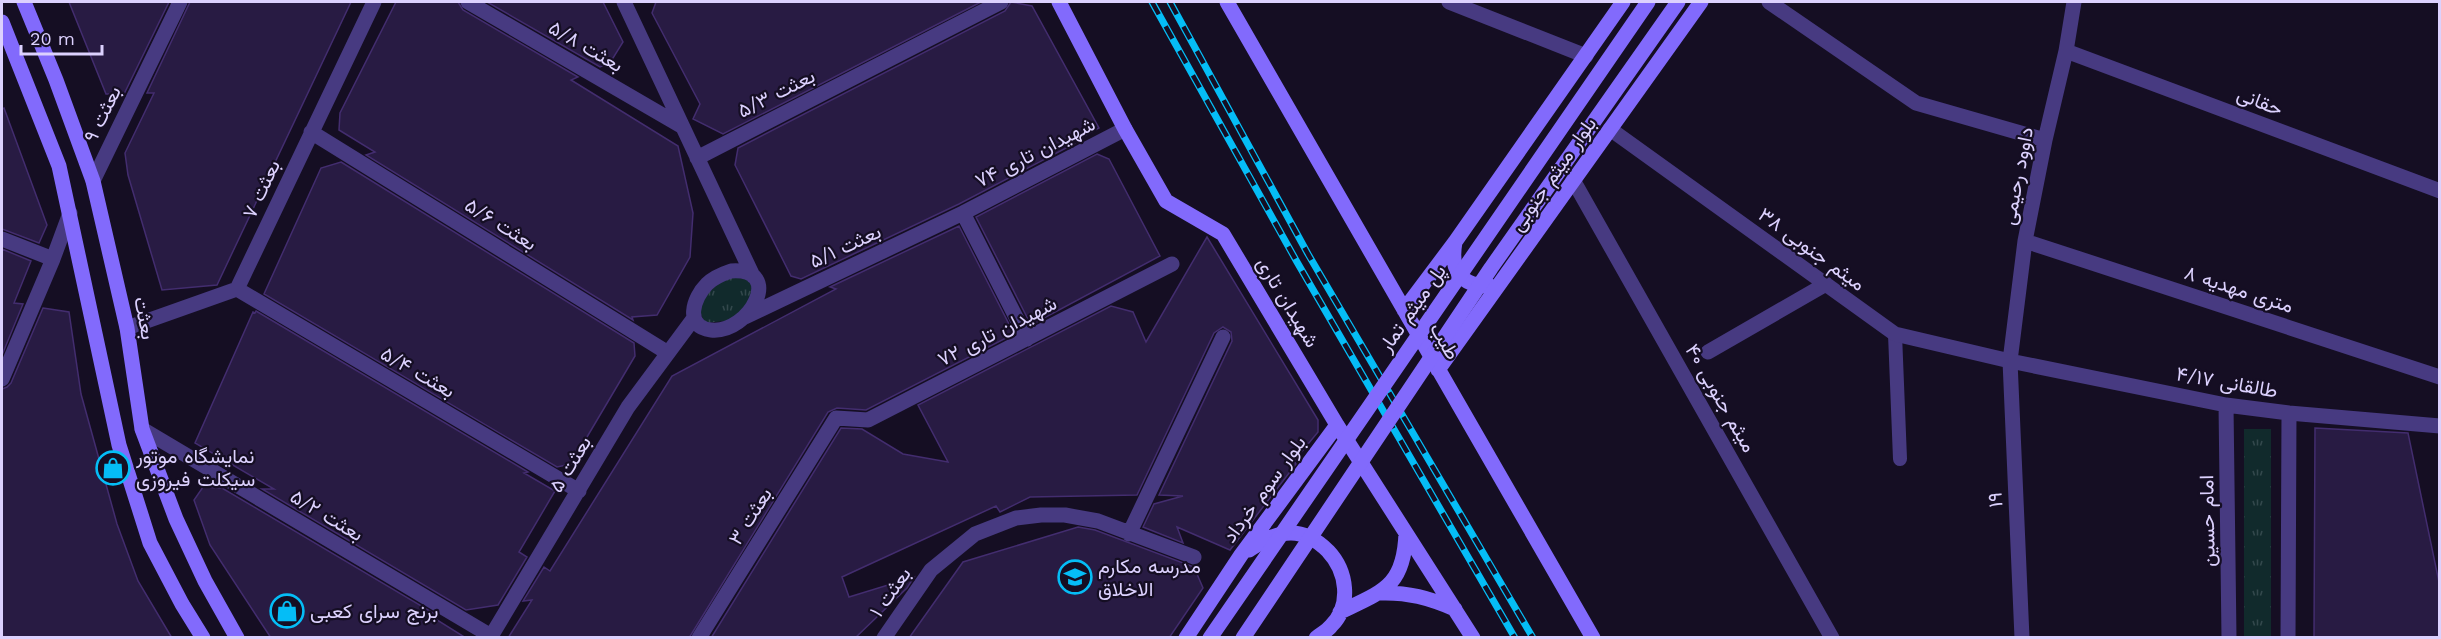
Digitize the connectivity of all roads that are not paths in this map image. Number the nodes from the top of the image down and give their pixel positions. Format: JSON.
{"nodes":[{"id":1,"x":24,"y":2,"type":"edge"},
{"id":2,"x":180,"y":2,"type":"edge"},
{"id":3,"x":374,"y":2,"type":"edge"},
{"id":4,"x":468,"y":2,"type":"edge"},
{"id":5,"x":1001,"y":2,"type":"edge"},
{"id":6,"x":1059,"y":2,"type":"edge"},
{"id":7,"x":1227,"y":2,"type":"edge"},
{"id":8,"x":1449,"y":2,"type":"edge"},
{"id":9,"x":1623,"y":2,"type":"edge"},
{"id":10,"x":1648,"y":2,"type":"edge"},
{"id":11,"x":1678,"y":2,"type":"edge"},
{"id":12,"x":1701,"y":2,"type":"edge"},
{"id":13,"x":1769,"y":2,"type":"edge"},
{"id":14,"x":2074,"y":2,"type":"edge"},
{"id":15,"x":627,"y":3,"type":"edge"},
{"id":16,"x":2,"y":22,"type":"edge"},
{"id":17,"x":2066,"y":51,"type":"junction"},
{"id":18,"x":1586,"y":56,"type":"junction"},
{"id":19,"x":683,"y":127,"type":"junction"},
{"id":20,"x":1125,"y":129,"type":"junction"},
{"id":21,"x":1610,"y":129,"type":"junction"},
{"id":22,"x":311,"y":132,"type":"junction"},
{"id":23,"x":2045,"y":140,"type":"junction"},
{"id":24,"x":697,"y":158,"type":"junction"},
{"id":25,"x":1573,"y":180,"type":"junction"},
{"id":26,"x":93,"y":181,"type":"junction"},
{"id":27,"x":2439,"y":190,"type":"edge"},
{"id":28,"x":70,"y":213,"type":"junction"},
{"id":29,"x":963,"y":213,"type":"junction"},
{"id":30,"x":2,"y":239,"type":"edge"},
{"id":31,"x":2025,"y":241,"type":"junction"},
{"id":32,"x":1455,"y":242,"type":"junction"},
{"id":33,"x":53,"y":259,"type":"junction"},
{"id":34,"x":1172,"y":264,"type":"dead end"},
{"id":35,"x":753,"y":276,"type":"junction"},
{"id":36,"x":1504,"y":279,"type":"junction"},
{"id":37,"x":1826,"y":285,"type":"junction"},
{"id":38,"x":237,"y":289,"type":"junction"},
{"id":39,"x":1404,"y":310,"type":"junction"},
{"id":40,"x":745,"y":317,"type":"junction"},
{"id":41,"x":694,"y":318,"type":"junction"},
{"id":42,"x":127,"y":328,"type":"junction"},
{"id":43,"x":1895,"y":334,"type":"junction"},
{"id":44,"x":1223,"y":337,"type":"dead end"},
{"id":45,"x":1027,"y":339,"type":"junction"},
{"id":46,"x":1708,"y":352,"type":"dead end"},
{"id":47,"x":668,"y":353,"type":"junction"},
{"id":48,"x":2010,"y":361,"type":"junction"},
{"id":49,"x":1438,"y":370,"type":"junction"},
{"id":50,"x":2439,"y":377,"type":"edge"},
{"id":51,"x":2,"y":379,"type":"edge"},
{"id":52,"x":2226,"y":405,"type":"junction"},
{"id":53,"x":2289,"y":413,"type":"junction"},
{"id":54,"x":836,"y":418,"type":"joint"},
{"id":55,"x":1337,"y":425,"type":"junction"},
{"id":56,"x":2439,"y":426,"type":"edge"},
{"id":57,"x":142,"y":429,"type":"junction"},
{"id":58,"x":1900,"y":459,"type":"dead end"},
{"id":59,"x":579,"y":490,"type":"junction"},
{"id":60,"x":1406,"y":533,"type":"junction"},
{"id":61,"x":1129,"y":534,"type":"junction"},
{"id":62,"x":1241,"y":555,"type":"junction"},
{"id":63,"x":1194,"y":557,"type":"dead end"},
{"id":64,"x":1380,"y":593,"type":"junction"},
{"id":65,"x":1455,"y":609,"type":"junction"},
{"id":66,"x":1341,"y":612,"type":"junction"},
{"id":67,"x":491,"y":637,"type":"edge"},
{"id":68,"x":203,"y":638,"type":"edge"},
{"id":69,"x":237,"y":638,"type":"edge"},
{"id":70,"x":699,"y":638,"type":"edge"},
{"id":71,"x":884,"y":638,"type":"edge"},
{"id":72,"x":1186,"y":638,"type":"edge"},
{"id":73,"x":1210,"y":638,"type":"edge"},
{"id":74,"x":1243,"y":638,"type":"edge"},
{"id":75,"x":1316,"y":638,"type":"edge"},
{"id":76,"x":1473,"y":638,"type":"edge"},
{"id":77,"x":1593,"y":638,"type":"edge"},
{"id":78,"x":1832,"y":638,"type":"edge"},
{"id":79,"x":2022,"y":638,"type":"edge"},
{"id":80,"x":2229,"y":638,"type":"edge"},
{"id":81,"x":2288,"y":638,"type":"edge"}],
"edges":[{"from":1,"to":26,"type":"main road","name":"بعثت"},
{"from":2,"to":26,"type":"street","name":"بعثت ۹"},
{"from":3,"to":22,"type":"street","name":"بعثت ۷"},
{"from":4,"to":19,"type":"street","name":"بعثت ۵/۸"},
{"from":5,"to":24,"type":"street","name":"بعثت ۵/۳"},
{"from":6,"to":20,"type":"main road","name":"شهیدان تاری"},
{"from":7,"to":39,"type":"main road","name":"طیب"},
{"from":8,"to":18,"type":"street"},
{"from":9,"to":18,"type":"main road","name":"بلوار میثم جنوبی"},
{"from":10,"to":73,"type":"main road","name":"پل میثم تمار","bridge":true},
{"from":11,"to":74,"type":"main road","bridge":true},
{"from":12,"to":21,"type":"main road","name":"بلوار میثم جنوبی"},
{"from":13,"to":23,"type":"street"},
{"from":14,"to":17,"type":"street","name":"داوود رحیمی"},
{"from":15,"to":19,"type":"street"},
{"from":16,"to":28,"type":"main road"},
{"from":17,"to":23,"type":"street","name":"داوود رحیمی"},
{"from":17,"to":27,"type":"street","name":"حقانی"},
{"from":18,"to":32,"type":"main road","name":"بلوار میثم جنوبی"},
{"from":19,"to":24,"type":"street"},
{"from":20,"to":29,"type":"street","name":"شهیدان تاری ۷۴"},
{"from":20,"to":55,"type":"main road","name":"شهیدان تاری"},
{"from":21,"to":25,"type":"main road","name":"بلوار میثم جنوبی"},
{"from":21,"to":37,"type":"street","name":"میثم جنوبی ۳۸"},
{"from":22,"to":38,"type":"street","name":"بعثت ۷"},
{"from":22,"to":47,"type":"street","name":"بعثت ۵/۶"},
{"from":23,"to":31,"type":"street","name":"داوود رحیمی"},
{"from":24,"to":35,"type":"street"},
{"from":25,"to":36,"type":"main road","name":"بلوار میثم جنوبی"},
{"from":25,"to":78,"type":"street","name":"میثم جنوبی ۴۰"},
{"from":26,"to":42,"type":"main road","name":"بعثت"},
{"from":28,"to":33,"type":"street"},
{"from":28,"to":68,"type":"main road"},
{"from":29,"to":40,"type":"street","name":"بعثت ۵/۱"},
{"from":29,"to":45,"type":"street"},
{"from":30,"to":33,"type":"street"},
{"from":31,"to":48,"type":"street","name":"داوود رحیمی"},
{"from":31,"to":50,"type":"street","name":"۸ متری مهدیه"},
{"from":32,"to":36,"type":"main road"},
{"from":32,"to":39,"type":"main road","name":"بلوار میثم جنوبی"},
{"from":33,"to":51,"type":"street"},
{"from":34,"to":45,"type":"street","name":"شهیدان تاری ۷۲"},
{"from":35,"to":40,"type":"street"},
{"from":35,"to":41,"type":"street"},
{"from":36,"to":49,"type":"main road","name":"بلوار میثم جنوبی"},
{"from":37,"to":43,"type":"street","name":"میثم جنوبی ۳۸"},
{"from":37,"to":46,"type":"street"},
{"from":38,"to":42,"type":"street"},
{"from":38,"to":59,"type":"street","name":"بعثت ۵/۴"},
{"from":39,"to":49,"type":"main road","name":"طیب"},
{"from":40,"to":41,"type":"street"},
{"from":41,"to":47,"type":"street","name":"بعثت ۵"},
{"from":42,"to":57,"type":"main road","name":"بعثت"},
{"from":43,"to":48,"type":"street","name":"میثم جنوبی ۳۸"},
{"from":43,"to":58,"type":"lane"},
{"from":44,"to":61,"type":"street"},
{"from":45,"to":54,"type":"street","name":"شهیدان تاری ۷۲"},
{"from":47,"to":59,"type":"street","name":"بعثت ۵"},
{"from":48,"to":52,"type":"street","name":"طالقانی ۴/۱۷"},
{"from":48,"to":79,"type":"street","name":"۱۹"},
{"from":49,"to":77,"type":"main road","name":"طیب"},
{"from":52,"to":53,"type":"street","name":"طالقانی ۴/۱۷"},
{"from":52,"to":80,"type":"street","name":"امام حسین"},
{"from":53,"to":56,"type":"street","name":"طالقانی ۴/۱۷"},
{"from":53,"to":81,"type":"street"},
{"from":54,"to":70,"type":"street","name":"بعثت ۳"},
{"from":55,"to":60,"type":"main road","name":"شهیدان تاری"},
{"from":55,"to":62,"type":"main road","name":"بلوار سوم خرداد"},
{"from":57,"to":67,"type":"street","name":"بعثت ۵/۲"},
{"from":57,"to":69,"type":"main road","name":"بعثت"},
{"from":59,"to":67,"type":"street","name":"بعثت ۵"},
{"from":60,"to":64,"type":"main road"},
{"from":60,"to":65,"type":"main road","name":"شهیدان تاری"},
{"from":61,"to":63,"type":"street","name":"بعثت ۱"},
{"from":61,"to":71,"type":"street","name":"بعثت ۱"},
{"from":62,"to":66,"type":"main road"},
{"from":62,"to":72,"type":"main road","name":"بلوار سوم خرداد"},
{"from":64,"to":65,"type":"main road"},
{"from":64,"to":66,"type":"main road"},
{"from":65,"to":76,"type":"main road","name":"شهیدان تاری"},
{"from":66,"to":75,"type":"main road"}]}
